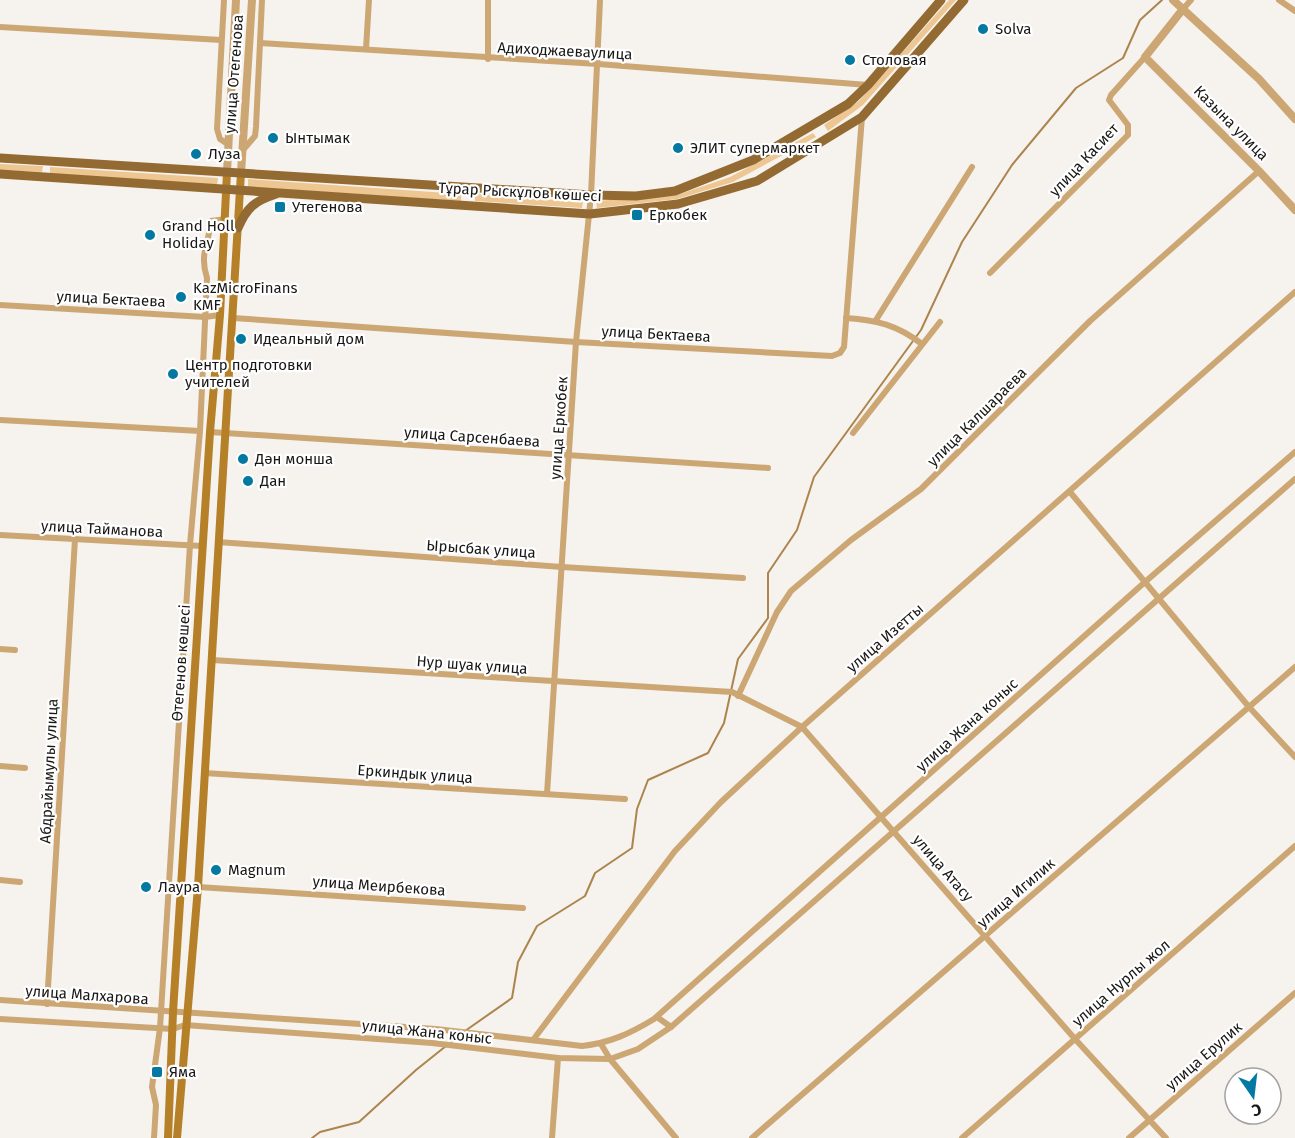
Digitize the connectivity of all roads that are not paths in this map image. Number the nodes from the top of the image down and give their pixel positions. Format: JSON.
{"nodes":[{"id":1,"x":224,"y":0,"type":"edge"},
{"id":2,"x":236,"y":0,"type":"edge"},
{"id":3,"x":252,"y":0,"type":"edge"},
{"id":4,"x":262,"y":0,"type":"edge"},
{"id":5,"x":369,"y":0,"type":"edge"},
{"id":6,"x":488,"y":0,"type":"edge"},
{"id":7,"x":600,"y":0,"type":"edge"},
{"id":8,"x":941,"y":0,"type":"edge"},
{"id":9,"x":964,"y":0,"type":"edge"},
{"id":10,"x":1173,"y":0,"type":"edge"},
{"id":11,"x":1191,"y":0,"type":"edge"},
{"id":12,"x":1279,"y":0,"type":"edge"},
{"id":13,"x":1183,"y":9,"type":"junction"},
{"id":14,"x":1295,"y":11,"type":"edge"},
{"id":15,"x":0,"y":27,"type":"edge"},
{"id":16,"x":221,"y":40,"type":"junction"},
{"id":17,"x":260,"y":43,"type":"junction"},
{"id":18,"x":366,"y":50,"type":"junction"},
{"id":19,"x":1145,"y":57,"type":"junction"},
{"id":20,"x":488,"y":58,"type":"junction"},
{"id":21,"x":598,"y":64,"type":"junction"},
{"id":22,"x":868,"y":85,"type":"junction"},
{"id":23,"x":862,"y":117,"type":"junction"},
{"id":24,"x":1295,"y":119,"type":"edge"},
{"id":25,"x":816,"y":123,"type":"junction"},
{"id":26,"x":826,"y":139,"type":"junction"},
{"id":27,"x":229,"y":145,"type":"junction"},
{"id":28,"x":243,"y":150,"type":"junction"},
{"id":29,"x":0,"y":159,"type":"edge"},
{"id":30,"x":46,"y":161,"type":"junction"},
{"id":31,"x":972,"y":167,"type":"dead end"},
{"id":32,"x":1260,"y":171,"type":"junction"},
{"id":33,"x":227,"y":172,"type":"junction"},
{"id":34,"x":241,"y":173,"type":"junction"},
{"id":35,"x":0,"y":174,"type":"edge"},
{"id":36,"x":46,"y":176,"type":"junction"},
{"id":37,"x":470,"y":188,"type":"junction"},
{"id":38,"x":227,"y":189,"type":"junction"},
{"id":39,"x":240,"y":190,"type":"junction"},
{"id":40,"x":280,"y":193,"type":"junction"},
{"id":41,"x":591,"y":195,"type":"junction"},
{"id":42,"x":470,"y":206,"type":"junction"},
{"id":43,"x":1295,"y":210,"type":"edge"},
{"id":44,"x":590,"y":214,"type":"junction"},
{"id":45,"x":225,"y":219,"type":"junction"},
{"id":46,"x":238,"y":228,"type":"junction"},
{"id":47,"x":990,"y":273,"type":"dead end"},
{"id":48,"x":1295,"y":292,"type":"edge"},
{"id":49,"x":0,"y":305,"type":"edge"},
{"id":50,"x":220,"y":315,"type":"junction"},
{"id":51,"x":205,"y":317,"type":"junction"},
{"id":52,"x":233,"y":318,"type":"junction"},
{"id":53,"x":846,"y":318,"type":"junction"},
{"id":54,"x":876,"y":320,"type":"junction"},
{"id":55,"x":940,"y":322,"type":"dead end"},
{"id":56,"x":576,"y":342,"type":"junction"},
{"id":57,"x":922,"y":344,"type":"junction"},
{"id":58,"x":0,"y":420,"type":"edge"},
{"id":59,"x":200,"y":431,"type":"junction"},
{"id":60,"x":210,"y":432,"type":"junction"},
{"id":61,"x":853,"y":432,"type":"dead end"},
{"id":62,"x":226,"y":433,"type":"junction"},
{"id":63,"x":1295,"y":452,"type":"edge"},
{"id":64,"x":569,"y":456,"type":"junction"},
{"id":65,"x":768,"y":468,"type":"dead end"},
{"id":66,"x":1295,"y":479,"type":"edge"},
{"id":67,"x":1070,"y":492,"type":"junction"},
{"id":68,"x":0,"y":535,"type":"edge"},
{"id":69,"x":75,"y":539,"type":"junction"},
{"id":70,"x":218,"y":542,"type":"junction"},
{"id":71,"x":190,"y":545,"type":"junction"},
{"id":72,"x":202,"y":546,"type":"junction"},
{"id":73,"x":201,"y":563,"type":"junction"},
{"id":74,"x":217,"y":563,"type":"junction"},
{"id":75,"x":562,"y":567,"type":"junction"},
{"id":76,"x":743,"y":578,"type":"dead end"},
{"id":77,"x":1145,"y":582,"type":"junction"},
{"id":78,"x":1158,"y":598,"type":"junction"},
{"id":79,"x":0,"y":649,"type":"edge"},
{"id":80,"x":15,"y":650,"type":"dead end"},
{"id":81,"x":212,"y":660,"type":"junction"},
{"id":82,"x":1295,"y":667,"type":"edge"},
{"id":83,"x":555,"y":682,"type":"junction"},
{"id":84,"x":735,"y":694,"type":"junction"},
{"id":85,"x":1249,"y":707,"type":"junction"},
{"id":86,"x":802,"y":727,"type":"junction"},
{"id":87,"x":1295,"y":757,"type":"edge"},
{"id":88,"x":0,"y":766,"type":"edge"},
{"id":89,"x":26,"y":768,"type":"dead end"},
{"id":90,"x":204,"y":773,"type":"junction"},
{"id":91,"x":547,"y":794,"type":"junction"},
{"id":92,"x":625,"y":799,"type":"dead end"},
{"id":93,"x":882,"y":816,"type":"junction"},
{"id":94,"x":895,"y":831,"type":"junction"},
{"id":95,"x":1295,"y":846,"type":"edge"},
{"id":96,"x":0,"y":880,"type":"edge"},
{"id":97,"x":20,"y":882,"type":"dead end"},
{"id":98,"x":198,"y":886,"type":"junction"},
{"id":99,"x":523,"y":908,"type":"dead end"},
{"id":100,"x":986,"y":935,"type":"junction"},
{"id":101,"x":1295,"y":993,"type":"edge"},
{"id":102,"x":0,"y":1000,"type":"edge"},
{"id":103,"x":46,"y":1004,"type":"junction"},
{"id":104,"x":186,"y":1011,"type":"junction"},
{"id":105,"x":161,"y":1012,"type":"junction"},
{"id":106,"x":173,"y":1012,"type":"junction"},
{"id":107,"x":657,"y":1017,"type":"junction"},
{"id":108,"x":0,"y":1019,"type":"edge"},
{"id":109,"x":185,"y":1025,"type":"junction"},
{"id":110,"x":671,"y":1027,"type":"junction"},
{"id":111,"x":160,"y":1028,"type":"junction"},
{"id":112,"x":172,"y":1029,"type":"junction"},
{"id":113,"x":1075,"y":1039,"type":"junction"},
{"id":114,"x":533,"y":1040,"type":"junction"},
{"id":115,"x":601,"y":1044,"type":"junction"},
{"id":116,"x":558,"y":1058,"type":"junction"},
{"id":117,"x":610,"y":1059,"type":"junction"},
{"id":118,"x":1150,"y":1119,"type":"junction"},
{"id":119,"x":154,"y":1138,"type":"edge"},
{"id":120,"x":168,"y":1138,"type":"edge"},
{"id":121,"x":177,"y":1138,"type":"edge"},
{"id":122,"x":552,"y":1138,"type":"edge"},
{"id":123,"x":676,"y":1138,"type":"edge"},
{"id":124,"x":752,"y":1138,"type":"edge"},
{"id":125,"x":962,"y":1138,"type":"edge"},
{"id":126,"x":1129,"y":1138,"type":"edge"},
{"id":127,"x":1166,"y":1138,"type":"edge"}],
"edges":[{"from":1,"to":16,"type":"street","name":"улица Отегенова"},
{"from":2,"to":27,"type":"street","name":"улица Отегенова"},
{"from":3,"to":28,"type":"street","name":"улица Отегенова"},
{"from":4,"to":17,"type":"street","name":"улица Отегенова"},
{"from":5,"to":18,"type":"street"},
{"from":6,"to":20,"type":"street"},
{"from":7,"to":21,"type":"street","name":"улица Еркобек"},
{"from":8,"to":22,"type":"main road","name":"Тұрар Рыскұлов көшесі"},
{"from":9,"to":23,"type":"main road","name":"Тұрар Рыскұлов көшесі"},
{"from":10,"to":13,"type":"street"},
{"from":11,"to":13,"type":"street"},
{"from":12,"to":14,"type":"street"},
{"from":13,"to":19,"type":"street"},
{"from":13,"to":24,"type":"street"},
{"from":15,"to":16,"type":"street"},
{"from":16,"to":27,"type":"street","name":"улица Отегенова"},
{"from":17,"to":18,"type":"street","name":"Адиходжаеваулица"},
{"from":17,"to":28,"type":"street","name":"улица Отегенова"},
{"from":18,"to":20,"type":"street","name":"Адиходжаеваулица"},
{"from":19,"to":32,"type":"street","name":"Казына улица"},
{"from":19,"to":47,"type":"street","name":"улица Касиет"},
{"from":20,"to":21,"type":"street","name":"Адиходжаеваулица"},
{"from":21,"to":22,"type":"street","name":"Адиходжаеваулица"},
{"from":21,"to":41,"type":"street","name":"улица Еркобек"},
{"from":22,"to":25,"type":"main road","name":"Тұрар Рыскұлов көшесі"},
{"from":23,"to":26,"type":"main road","name":"Тұрар Рыскұлов көшесі"},
{"from":23,"to":53,"type":"street","name":"улица Бектаева"},
{"from":25,"to":26,"type":"main road"},
{"from":25,"to":41,"type":"main road","name":"Тұрар Рыскұлов көшесі"},
{"from":26,"to":44,"type":"main road","name":"Тұрар Рыскұлов көшесі"},
{"from":27,"to":33,"type":"street","name":"улица Отегенова"},
{"from":28,"to":34,"type":"street","name":"улица Отегенова"},
{"from":29,"to":30,"type":"main road","name":"Тұрар Рыскұлов көшесі"},
{"from":30,"to":33,"type":"main road","name":"Тұрар Рыскұлов көшесі"},
{"from":30,"to":36,"type":"main road"},
{"from":31,"to":54,"type":"street"},
{"from":32,"to":43,"type":"street","name":"Казына улица"},
{"from":32,"to":84,"type":"street","name":"улица Калшараева"},
{"from":33,"to":34,"type":"main road","name":"Тұрар Рыскұлов көшесі"},
{"from":33,"to":38,"type":"main road","name":"Өтегенов көшесі"},
{"from":34,"to":37,"type":"main road","name":"Тұрар Рыскұлов көшесі"},
{"from":34,"to":39,"type":"main road","name":"Өтегенов көшесі"},
{"from":35,"to":36,"type":"main road","name":"Тұрар Рыскұлов көшесі"},
{"from":36,"to":38,"type":"main road","name":"Тұрар Рыскұлов көшесі"},
{"from":37,"to":41,"type":"main road","name":"Тұрар Рыскұлов көшесі"},
{"from":37,"to":42,"type":"main road"},
{"from":38,"to":39,"type":"main road","name":"Тұрар Рыскұлов көшесі"},
{"from":38,"to":45,"type":"main road","name":"Өтегенов көшесі"},
{"from":39,"to":40,"type":"main road","name":"Тұрар Рыскұлов көшесі"},
{"from":39,"to":46,"type":"main road","name":"Өтегенов көшесі"},
{"from":40,"to":42,"type":"main road","name":"Тұрар Рыскұлов көшесі"},
{"from":40,"to":46,"type":"main road"},
{"from":41,"to":44,"type":"street","name":"улица Еркобек"},
{"from":42,"to":44,"type":"main road","name":"Тұрар Рыскұлов көшесі"},
{"from":44,"to":56,"type":"street","name":"улица Еркобек"},
{"from":45,"to":50,"type":"main road","name":"Өтегенов көшесі"},
{"from":45,"to":51,"type":"street"},
{"from":46,"to":52,"type":"main road","name":"Өтегенов көшесі"},
{"from":48,"to":67,"type":"street","name":"улица Изетты"},
{"from":49,"to":51,"type":"street","name":"улица Бектаева"},
{"from":50,"to":51,"type":"street","name":"улица Бектаева"},
{"from":50,"to":60,"type":"main road","name":"Өтегенов көшесі"},
{"from":51,"to":59,"type":"street"},
{"from":52,"to":56,"type":"street","name":"улица Бектаева"},
{"from":52,"to":62,"type":"main road","name":"Өтегенов көшесі"},
{"from":53,"to":54,"type":"street"},
{"from":53,"to":56,"type":"street","name":"улица Бектаева"},
{"from":54,"to":57,"type":"street"},
{"from":55,"to":57,"type":"street"},
{"from":56,"to":64,"type":"street","name":"улица Еркобек"},
{"from":57,"to":61,"type":"street"},
{"from":58,"to":59,"type":"street"},
{"from":59,"to":71,"type":"street"},
{"from":60,"to":62,"type":"street","name":"улица Сарсенбаева"},
{"from":60,"to":72,"type":"main road","name":"Өтегенов көшесі"},
{"from":62,"to":64,"type":"street","name":"улица Сарсенбаева"},
{"from":62,"to":70,"type":"main road","name":"Өтегенов көшесі"},
{"from":63,"to":77,"type":"street","name":"улица Жана коныс"},
{"from":64,"to":65,"type":"street","name":"улица Сарсенбаева"},
{"from":64,"to":75,"type":"street","name":"улица Еркобек"},
{"from":66,"to":78,"type":"street","name":"улица Жана коныс"},
{"from":67,"to":77,"type":"street"},
{"from":67,"to":86,"type":"street","name":"улица Изетты"},
{"from":68,"to":69,"type":"street","name":"улица Тайманова"},
{"from":69,"to":71,"type":"street","name":"улица Тайманова"},
{"from":69,"to":103,"type":"street","name":"Абдрайымулы улица"},
{"from":70,"to":74,"type":"main road","name":"Өтегенов көшесі"},
{"from":70,"to":75,"type":"street","name":"Ырысбак улица"},
{"from":71,"to":72,"type":"street","name":"улица Тайманова"},
{"from":71,"to":105,"type":"street"},
{"from":72,"to":73,"type":"main road","name":"Өтегенов көшесі"},
{"from":73,"to":74,"type":"street"},
{"from":73,"to":106,"type":"main road","name":"Өтегенов көшесі"},
{"from":74,"to":81,"type":"main road","name":"Өтегенов көшесі"},
{"from":75,"to":76,"type":"street","name":"Ырысбак улица"},
{"from":75,"to":83,"type":"street","name":"улица Еркобек"},
{"from":77,"to":78,"type":"street"},
{"from":77,"to":93,"type":"street","name":"улица Жана коныс"},
{"from":78,"to":85,"type":"street"},
{"from":78,"to":94,"type":"street","name":"улица Жана коныс"},
{"from":79,"to":80,"type":"street"},
{"from":81,"to":83,"type":"street","name":"Нур шуак улица"},
{"from":81,"to":90,"type":"main road","name":"Өтегенов көшесі"},
{"from":82,"to":85,"type":"street","name":"улица Игилик"},
{"from":83,"to":84,"type":"street","name":"Нур шуак улица"},
{"from":83,"to":91,"type":"street","name":"улица Еркобек"},
{"from":84,"to":86,"type":"street","name":"улица Атасу"},
{"from":85,"to":87,"type":"street"},
{"from":85,"to":100,"type":"street","name":"улица Игилик"},
{"from":86,"to":93,"type":"street","name":"улица Атасу"},
{"from":86,"to":114,"type":"street","name":"улица Изетты"},
{"from":88,"to":89,"type":"street"},
{"from":90,"to":91,"type":"street","name":"Еркиндык улица"},
{"from":90,"to":98,"type":"main road","name":"Өтегенов көшесі"},
{"from":91,"to":92,"type":"street","name":"Еркиндык улица"},
{"from":93,"to":94,"type":"street","name":"улица Атасу"},
{"from":93,"to":107,"type":"street","name":"улица Жана коныс"},
{"from":94,"to":100,"type":"street","name":"улица Атасу"},
{"from":94,"to":110,"type":"street","name":"улица Жана коныс"},
{"from":95,"to":113,"type":"street","name":"улица Нурлы жол"},
{"from":96,"to":97,"type":"street"},
{"from":98,"to":99,"type":"street","name":"улица Меирбекова"},
{"from":98,"to":104,"type":"main road","name":"Өтегенов көшесі"},
{"from":100,"to":113,"type":"street","name":"улица Атасу"},
{"from":100,"to":124,"type":"street","name":"улица Игилик"},
{"from":101,"to":118,"type":"street","name":"улица Ерулик"},
{"from":102,"to":103,"type":"street","name":"улица Малхарова"},
{"from":103,"to":105,"type":"street","name":"улица Малхарова"},
{"from":104,"to":106,"type":"street","name":"улица Жана коныс"},
{"from":104,"to":109,"type":"main road","name":"Өтегенов көшесі"},
{"from":104,"to":114,"type":"street","name":"улица Жана коныс"},
{"from":105,"to":106,"type":"street","name":"улица Малхарова"},
{"from":105,"to":111,"type":"street"},
{"from":106,"to":112,"type":"main road","name":"Өтегенов көшесі"},
{"from":107,"to":110,"type":"street"},
{"from":107,"to":115,"type":"street","name":"улица Жана коныс"},
{"from":108,"to":111,"type":"street","name":"улица Малхарова"},
{"from":109,"to":112,"type":"street","name":"улица Жана коныс"},
{"from":109,"to":116,"type":"street","name":"улица Жана коныс"},
{"from":109,"to":121,"type":"main road","name":"Өтегенов көшесі"},
{"from":110,"to":117,"type":"street","name":"улица Жана коныс"},
{"from":111,"to":112,"type":"street","name":"улица Малхарова"},
{"from":111,"to":119,"type":"street"},
{"from":112,"to":120,"type":"main road","name":"Өтегенов көшесі"},
{"from":113,"to":118,"type":"street","name":"улица Атасу"},
{"from":113,"to":125,"type":"street","name":"улица Нурлы жол"},
{"from":114,"to":115,"type":"street","name":"улица Жана коныс"},
{"from":115,"to":117,"type":"street"},
{"from":116,"to":117,"type":"street","name":"улица Жана коныс"},
{"from":116,"to":122,"type":"street"},
{"from":117,"to":123,"type":"street"},
{"from":118,"to":126,"type":"street","name":"улица Ерулик"},
{"from":118,"to":127,"type":"street","name":"улица Атасу"}]}
